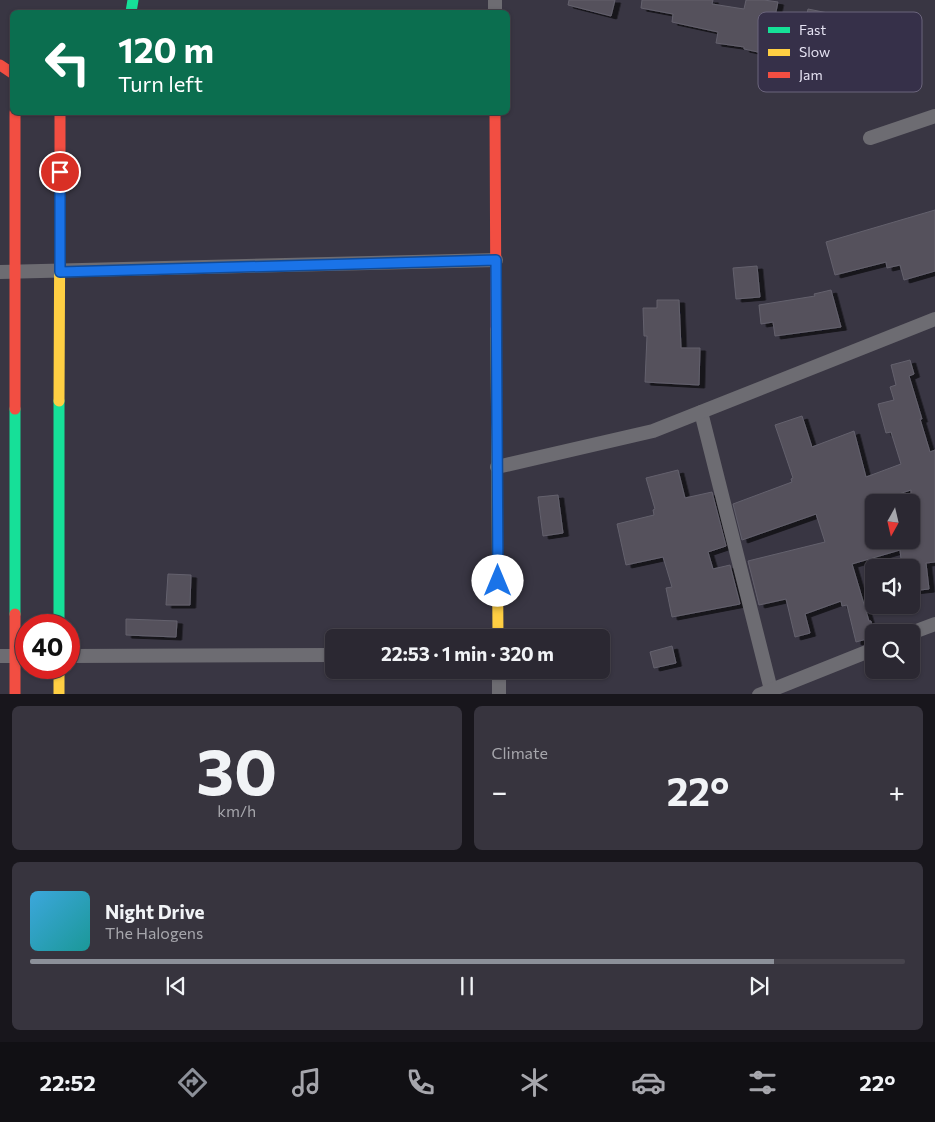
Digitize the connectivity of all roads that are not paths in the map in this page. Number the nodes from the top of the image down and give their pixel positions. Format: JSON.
{"nodes":[{"id":1,"x":15,"y":115,"type":"edge"},
{"id":2,"x":60,"y":115,"type":"edge"},
{"id":3,"x":496,"y":115,"type":"edge"},
{"id":4,"x":935,"y":116,"type":"edge"},
{"id":5,"x":870,"y":138,"type":"dead end"},
{"id":6,"x":496,"y":260,"type":"junction"},
{"id":7,"x":0,"y":272,"type":"edge"},
{"id":8,"x":14,"y":272,"type":"junction"},
{"id":9,"x":60,"y":272,"type":"junction"},
{"id":10,"x":935,"y":319,"type":"edge"},
{"id":11,"x":701,"y":412,"type":"junction"},
{"id":12,"x":497,"y":467,"type":"junction"},
{"id":13,"x":19,"y":614,"type":"edge"},
{"id":14,"x":59,"y":614,"type":"edge"},
{"id":15,"x":935,"y":624,"type":"edge"},
{"id":16,"x":498,"y":629,"type":"edge"},
{"id":17,"x":920,"y":630,"type":"edge"},
{"id":18,"x":865,"y":653,"type":"edge"},
{"id":19,"x":325,"y":655,"type":"edge"},
{"id":20,"x":0,"y":656,"type":"edge"},
{"id":21,"x":15,"y":656,"type":"edge"},
{"id":22,"x":80,"y":656,"type":"edge"},
{"id":23,"x":17,"y":679,"type":"edge"},
{"id":24,"x":59,"y":679,"type":"edge"},
{"id":25,"x":498,"y":679,"type":"edge"},
{"id":26,"x":765,"y":692,"type":"edge"},
{"id":27,"x":15,"y":694,"type":"edge"},
{"id":28,"x":59,"y":694,"type":"edge"},
{"id":29,"x":499,"y":694,"type":"edge"}],
"edges":[{"from":1,"to":8,"type":"street"},
{"from":2,"to":9,"type":"street"},
{"from":3,"to":6,"type":"street"},
{"from":4,"to":5,"type":"street"},
{"from":6,"to":9,"type":"street"},
{"from":6,"to":12,"type":"street"},
{"from":7,"to":8,"type":"street"},
{"from":8,"to":9,"type":"street"},
{"from":8,"to":13,"type":"street"},
{"from":9,"to":14,"type":"street"},
{"from":10,"to":11,"type":"street"},
{"from":11,"to":12,"type":"street"},
{"from":11,"to":26,"type":"street"},
{"from":12,"to":16,"type":"street"},
{"from":15,"to":17,"type":"street"},
{"from":18,"to":26,"type":"street"},
{"from":19,"to":22,"type":"street"},
{"from":20,"to":21,"type":"street"},
{"from":23,"to":27,"type":"street"},
{"from":24,"to":28,"type":"street"},
{"from":25,"to":29,"type":"street"}]}
